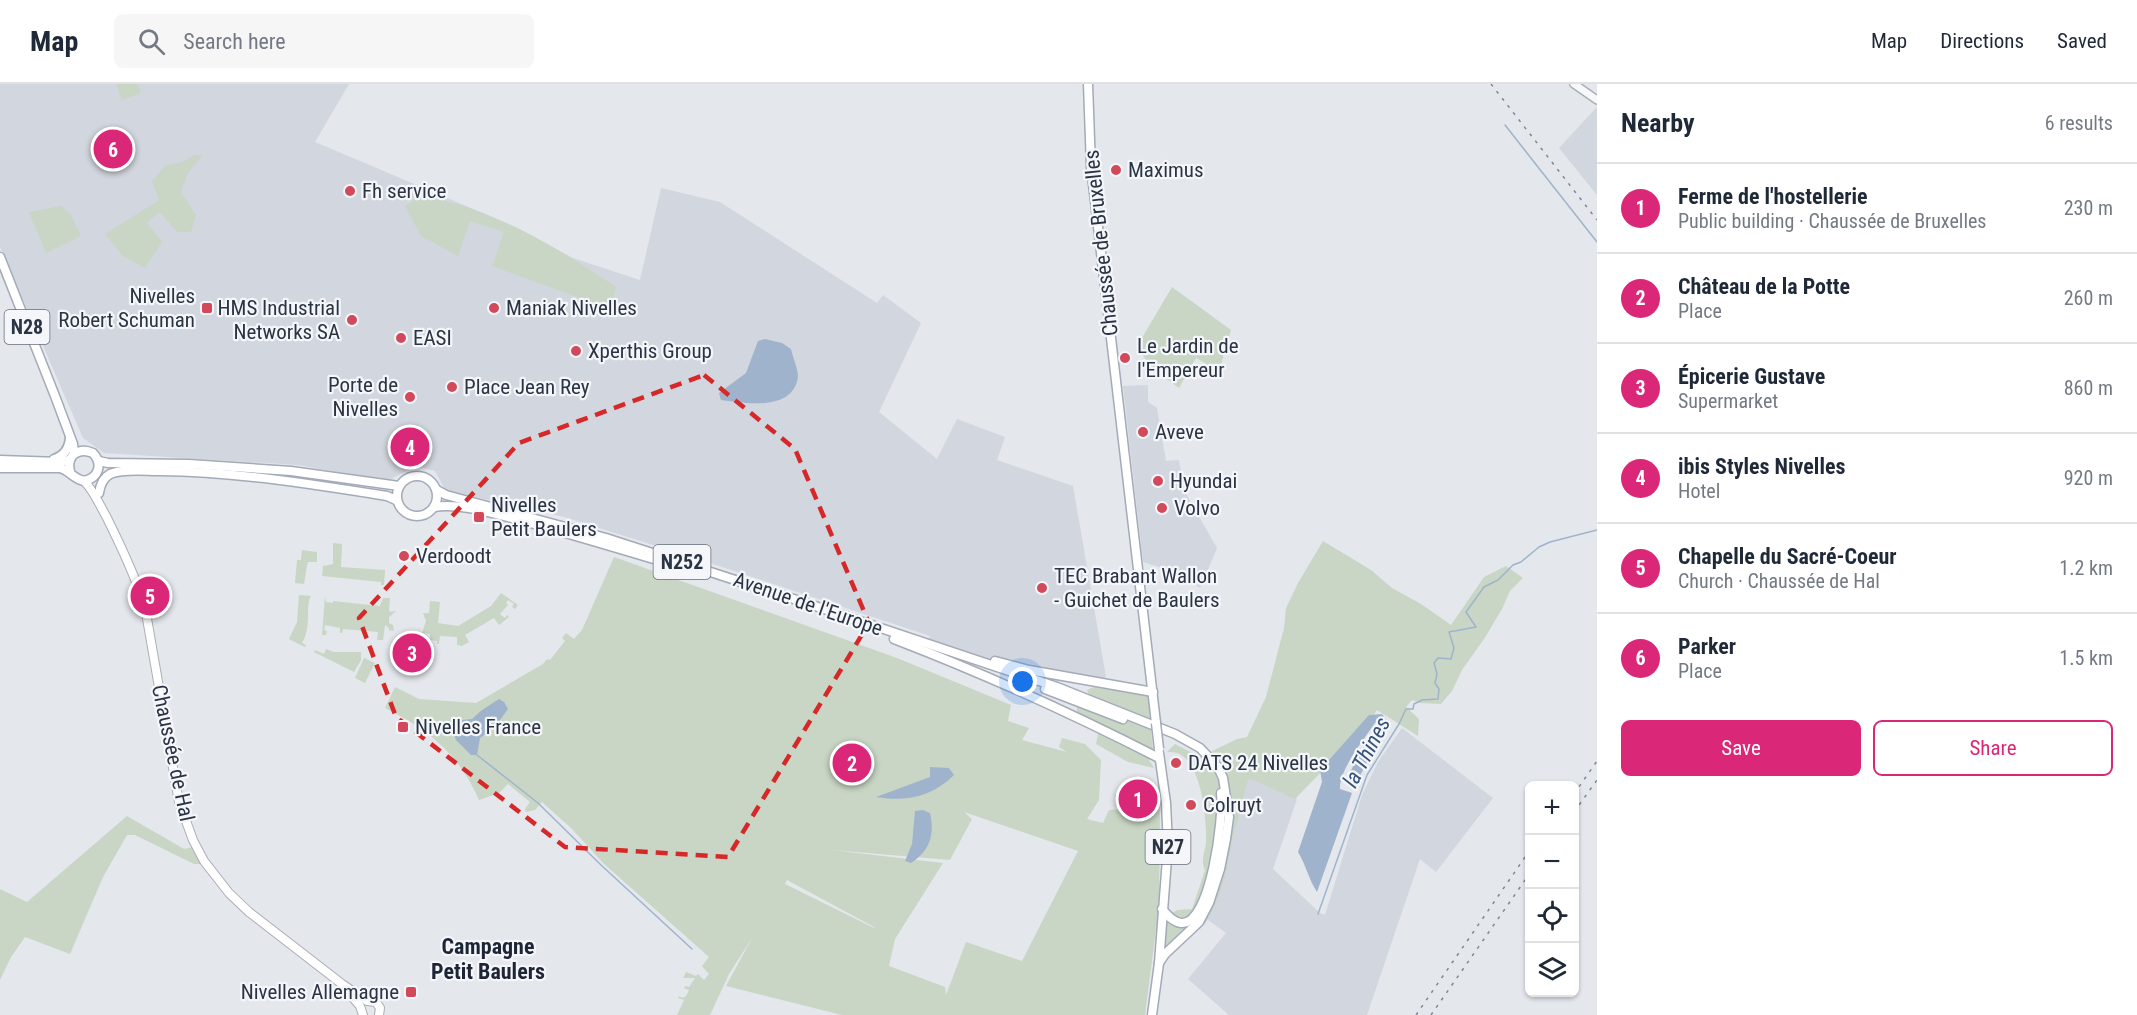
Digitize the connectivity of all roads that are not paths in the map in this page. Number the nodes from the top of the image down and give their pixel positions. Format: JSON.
{"nodes":[{"id":1,"x":1088,"y":84,"type":"edge"},
{"id":2,"x":1574,"y":84,"type":"edge"},
{"id":3,"x":1597,"y":100,"type":"edge"},
{"id":4,"x":0,"y":257,"type":"edge"},
{"id":5,"x":55,"y":396,"type":"junction"},
{"id":6,"x":70,"y":438,"type":"junction"},
{"id":7,"x":84,"y":450,"type":"junction"},
{"id":8,"x":72,"y":456,"type":"junction"},
{"id":9,"x":0,"y":460,"type":"edge"},
{"id":10,"x":29,"y":461,"type":"junction"},
{"id":11,"x":99,"y":461,"type":"junction"},
{"id":12,"x":0,"y":468,"type":"edge"},
{"id":13,"x":70,"y":471,"type":"junction"},
{"id":14,"x":141,"y":471,"type":"junction"},
{"id":15,"x":96,"y":474,"type":"junction"},
{"id":16,"x":84,"y":480,"type":"junction"},
{"id":17,"x":399,"y":486,"type":"junction"},
{"id":18,"x":436,"y":490,"type":"junction"},
{"id":19,"x":99,"y":493,"type":"junction"},
{"id":20,"x":396,"y":500,"type":"junction"},
{"id":21,"x":434,"y":507,"type":"junction"},
{"id":22,"x":116,"y":535,"type":"junction"},
{"id":23,"x":877,"y":632,"type":"junction"},
{"id":24,"x":925,"y":644,"type":"junction"},
{"id":25,"x":1153,"y":692,"type":"junction"},
{"id":26,"x":1172,"y":736,"type":"junction"},
{"id":27,"x":1159,"y":754,"type":"junction"},
{"id":28,"x":1162,"y":909,"type":"junction"},
{"id":29,"x":1159,"y":963,"type":"junction"},
{"id":30,"x":342,"y":984,"type":"junction"},
{"id":31,"x":367,"y":1001,"type":"junction"},
{"id":32,"x":363,"y":1013,"type":"edge"},
{"id":33,"x":379,"y":1015,"type":"edge"},
{"id":34,"x":1152,"y":1015,"type":"edge"}],
"edges":[{"from":1,"to":25,"type":"main road","name":"Chaussée de Bruxelles","number":"N27"},
{"from":2,"to":3,"type":"street"},
{"from":4,"to":5,"type":"main road","number":"N28"},
{"from":5,"to":6,"type":"main road","number":"N28"},
{"from":5,"to":7,"type":"main road","number":"N28"},
{"from":6,"to":8,"type":"main road","number":"N28"},
{"from":6,"to":10,"type":"main road"},
{"from":7,"to":8,"type":"main road"},
{"from":7,"to":11,"type":"main road","number":"N28"},
{"from":8,"to":10,"type":"main road"},
{"from":8,"to":13,"type":"main road","number":"N28"},
{"from":9,"to":10,"type":"main road"},
{"from":11,"to":15,"type":"main road"},
{"from":11,"to":17,"type":"main road","number":"N252"},
{"from":12,"to":13,"type":"main road"},
{"from":13,"to":16,"type":"main road"},
{"from":14,"to":15,"type":"main road","number":"N252"},
{"from":14,"to":19,"type":"main road"},
{"from":14,"to":20,"type":"main road","number":"N252"},
{"from":15,"to":16,"type":"main road"},
{"from":15,"to":19,"type":"main road","name":"Chaussée de Hal"},
{"from":16,"to":22,"type":"main road","name":"Chaussée de Hal"},
{"from":17,"to":18,"type":"main road","number":"N252"},
{"from":17,"to":20,"type":"main road"},
{"from":18,"to":21,"type":"main road"},
{"from":18,"to":24,"type":"main road","name":"Avenue de l'Europe","number":"N252"},
{"from":19,"to":22,"type":"main road","name":"Chaussée de Hal"},
{"from":20,"to":21,"type":"main road","number":"N252"},
{"from":21,"to":23,"type":"main road","name":"Avenue de l'Europe","number":"N252"},
{"from":22,"to":30,"type":"main road","name":"Chaussée de Hal"},
{"from":23,"to":26,"type":"main road","name":"Avenue de l'Europe","number":"N252"},
{"from":23,"to":27,"type":"main road"},
{"from":24,"to":25,"type":"main road"},
{"from":24,"to":26,"type":"main road","name":"Avenue de l'Europe","number":"N252"},
{"from":25,"to":27,"type":"main road","name":"Chaussée de Bruxelles","number":"N27","bridge":true},
{"from":26,"to":28,"type":"main road"},
{"from":26,"to":29,"type":"main road"},
{"from":27,"to":28,"type":"main road","number":"N27"},
{"from":28,"to":29,"type":"main road","number":"N27"},
{"from":29,"to":34,"type":"main road","number":"N27"},
{"from":30,"to":31,"type":"main road","name":"Chaussée de Hal"},
{"from":30,"to":32,"type":"main road","name":"Chaussée de Hal"},
{"from":31,"to":32,"type":"main road","name":"Chaussée de Hal"},
{"from":31,"to":33,"type":"main road","name":"Chaussée de Hal"}]}
